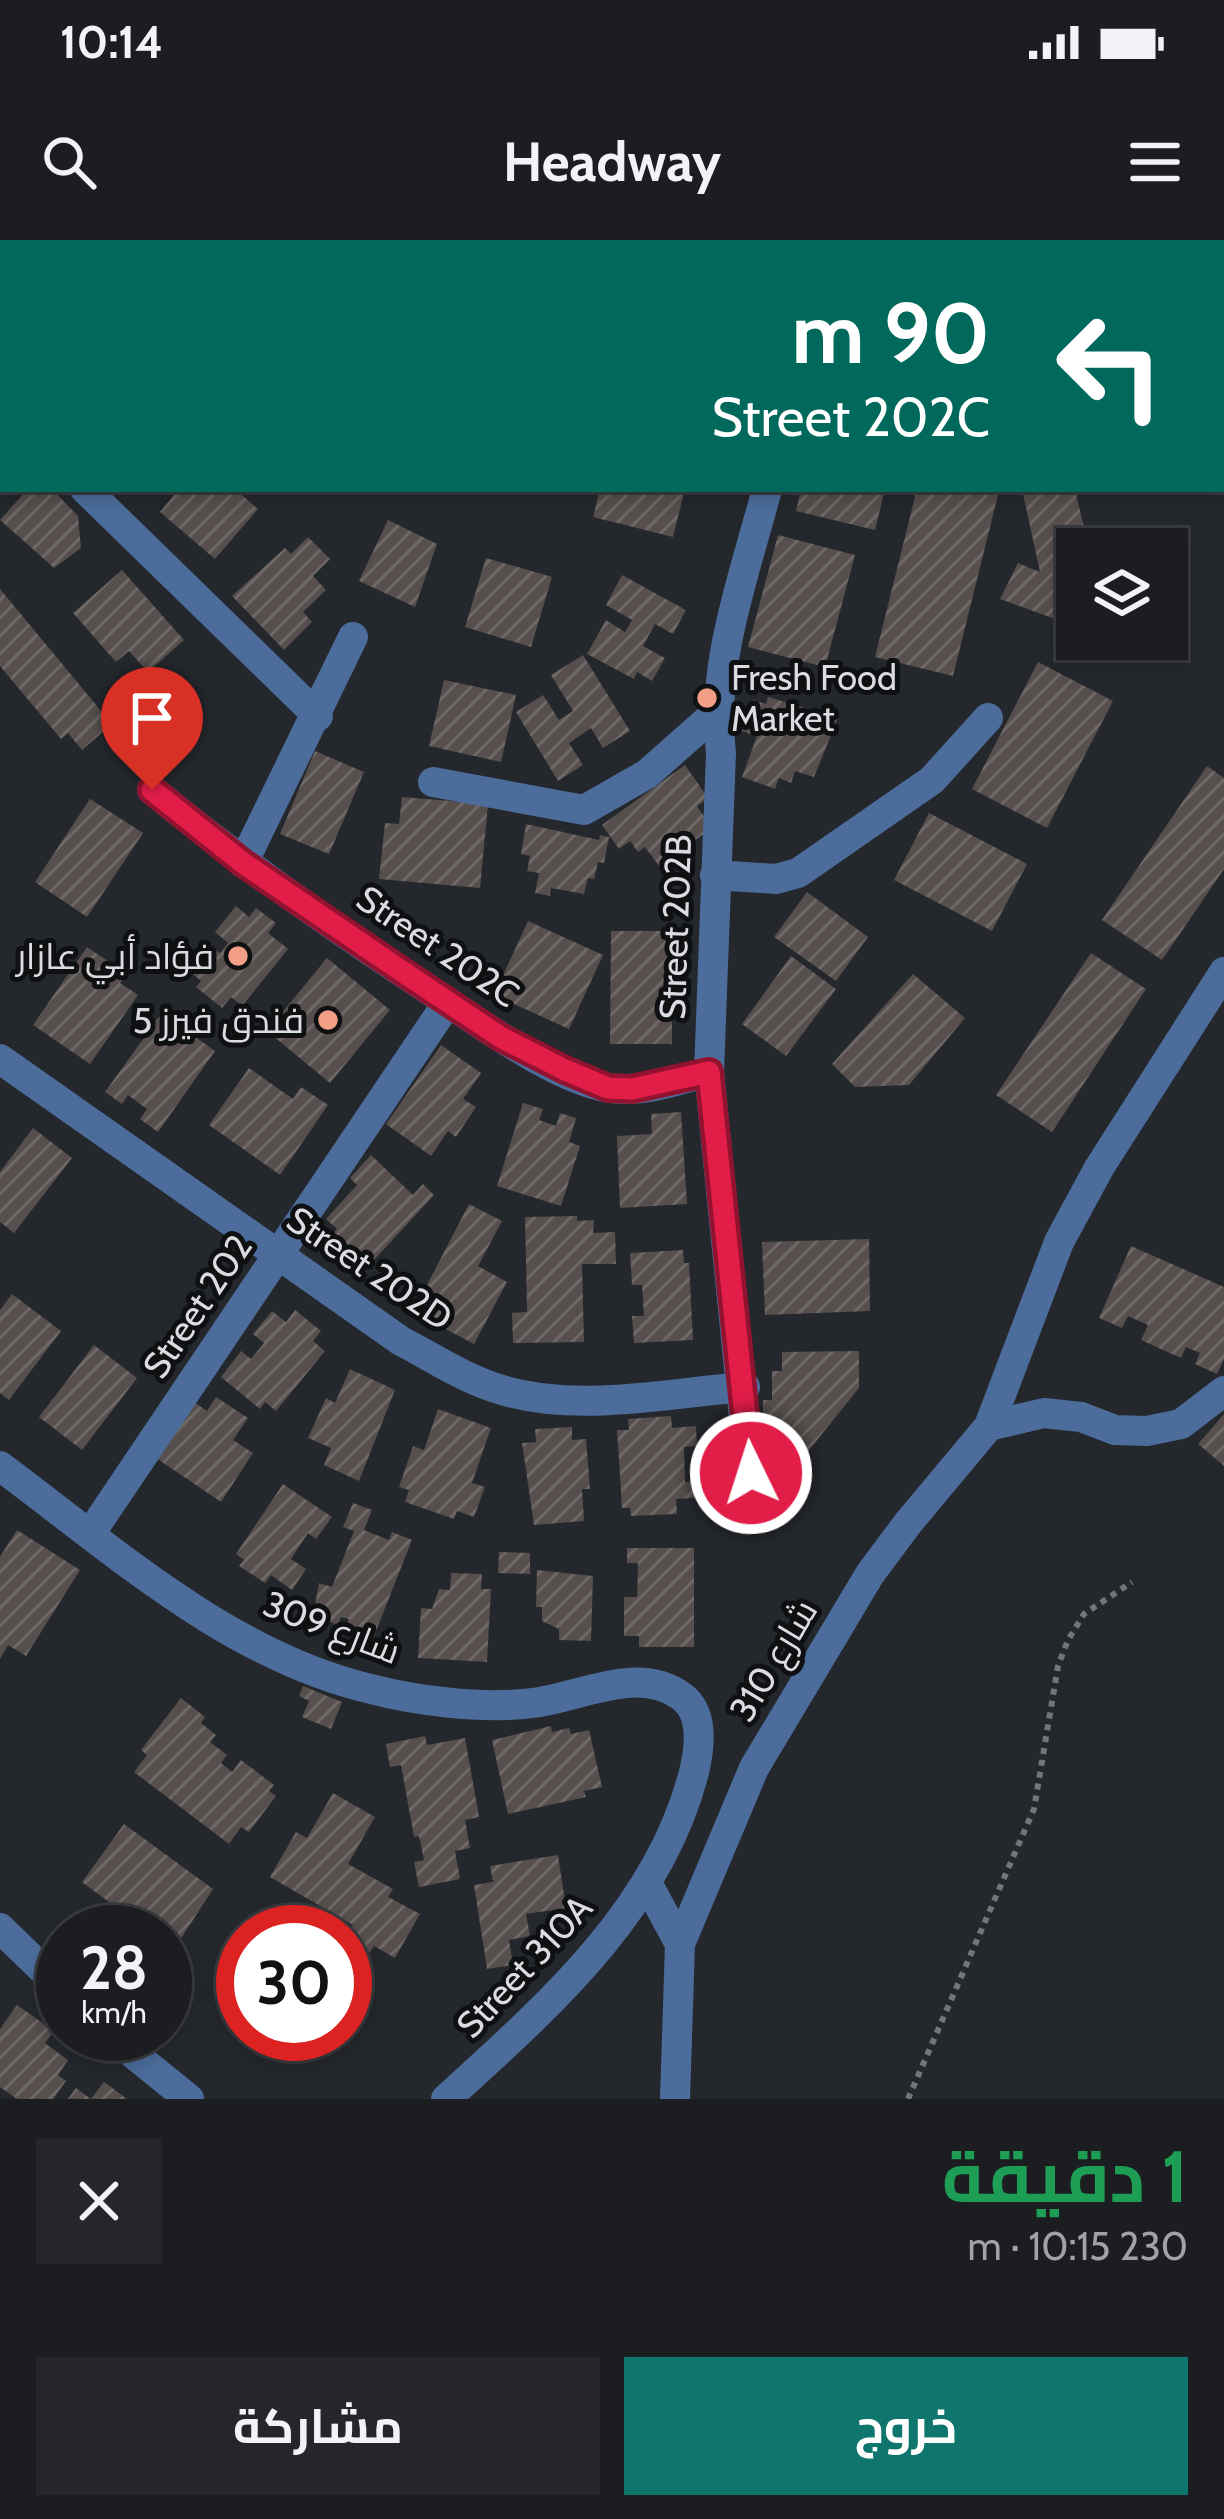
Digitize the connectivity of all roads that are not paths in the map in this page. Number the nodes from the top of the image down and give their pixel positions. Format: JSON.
{"nodes":[{"id":1,"x":89,"y":492,"type":"edge"},
{"id":2,"x":766,"y":492,"type":"edge"},
{"id":3,"x":353,"y":637,"type":"dead end"},
{"id":4,"x":716,"y":713,"type":"junction"},
{"id":5,"x":319,"y":716,"type":"junction"},
{"id":6,"x":988,"y":718,"type":"dead end"},
{"id":7,"x":433,"y":782,"type":"dead end"},
{"id":8,"x":152,"y":790,"type":"dead end"},
{"id":9,"x":243,"y":863,"type":"junction"},
{"id":10,"x":715,"y":875,"type":"junction"},
{"id":11,"x":1224,"y":973,"type":"edge"},
{"id":12,"x":448,"y":1002,"type":"junction"},
{"id":13,"x":0,"y":1059,"type":"edge"},
{"id":14,"x":709,"y":1072,"type":"junction"},
{"id":15,"x":279,"y":1254,"type":"junction"},
{"id":16,"x":745,"y":1387,"type":"junction"},
{"id":17,"x":1224,"y":1391,"type":"edge"},
{"id":18,"x":989,"y":1426,"type":"junction"},
{"id":19,"x":0,"y":1466,"type":"edge"},
{"id":20,"x":754,"y":1516,"type":"dead end"},
{"id":21,"x":90,"y":1534,"type":"junction"},
{"id":22,"x":682,"y":1697,"type":"joint"},
{"id":23,"x":647,"y":1883,"type":"junction"},
{"id":24,"x":0,"y":1928,"type":"edge"},
{"id":25,"x":680,"y":1944,"type":"junction"},
{"id":26,"x":36,"y":1963,"type":"edge"},
{"id":27,"x":142,"y":2061,"type":"edge"},
{"id":28,"x":448,"y":2097,"type":"edge"},
{"id":29,"x":189,"y":2099,"type":"edge"},
{"id":30,"x":676,"y":2099,"type":"edge"}],
"edges":[{"from":1,"to":5,"type":"street"},
{"from":2,"to":4,"type":"street","name":"Street 202B"},
{"from":3,"to":5,"type":"street"},
{"from":4,"to":7,"type":"street"},
{"from":4,"to":10,"type":"street","name":"Street 202B"},
{"from":5,"to":9,"type":"street"},
{"from":6,"to":10,"type":"street"},
{"from":8,"to":9,"type":"street","name":"Street 202C"},
{"from":9,"to":12,"type":"street","name":"Street 202C"},
{"from":10,"to":14,"type":"street","name":"Street 202B"},
{"from":11,"to":18,"type":"street","name":"شارع 310"},
{"from":12,"to":14,"type":"street","name":"Street 202C"},
{"from":12,"to":15,"type":"street","name":"Street 202"},
{"from":13,"to":15,"type":"street","name":"Street 202D"},
{"from":14,"to":16,"type":"street","name":"Street 202B"},
{"from":15,"to":16,"type":"street","name":"Street 202D"},
{"from":15,"to":21,"type":"street","name":"Street 202"},
{"from":16,"to":20,"type":"street","name":"Street 202B"},
{"from":17,"to":18,"type":"street"},
{"from":18,"to":25,"type":"street","name":"شارع 310"},
{"from":19,"to":21,"type":"street","name":"شارع 309"},
{"from":21,"to":22,"type":"street","name":"شارع 309"},
{"from":22,"to":23,"type":"street","name":"شارع 310"},
{"from":23,"to":25,"type":"street"},
{"from":23,"to":28,"type":"street","name":"Street 310A"},
{"from":24,"to":26,"type":"street"},
{"from":25,"to":30,"type":"street"},
{"from":27,"to":29,"type":"street"}]}
